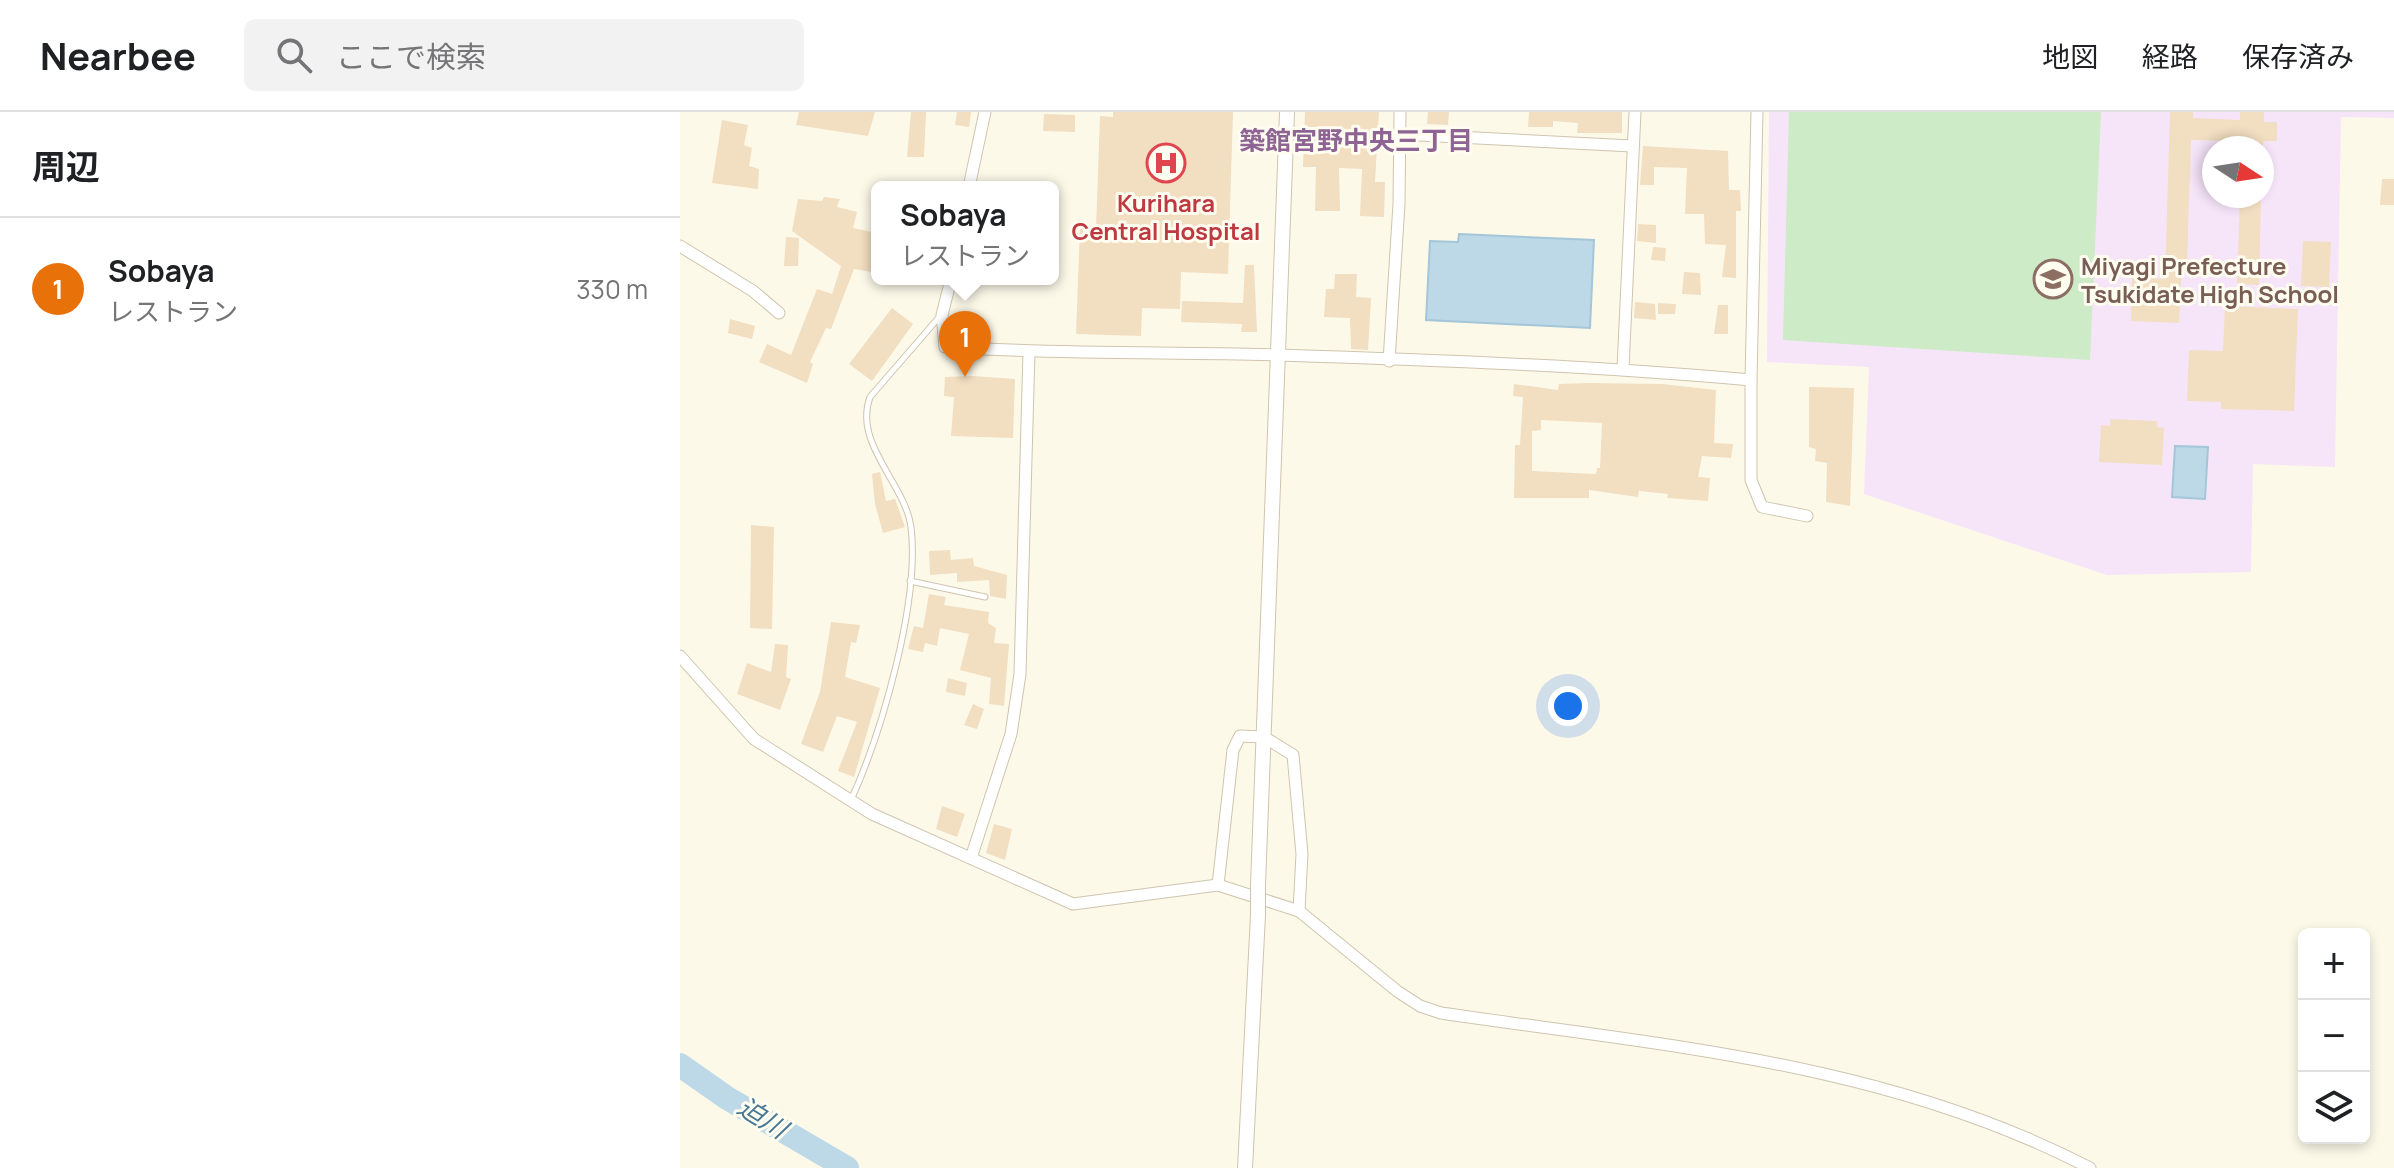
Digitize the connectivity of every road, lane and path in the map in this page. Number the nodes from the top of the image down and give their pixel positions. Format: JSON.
{"nodes":[{"id":1,"x":985,"y":112,"type":"edge"},
{"id":2,"x":1287,"y":112,"type":"edge"},
{"id":3,"x":1400,"y":112,"type":"edge"},
{"id":4,"x":1635,"y":112,"type":"edge"},
{"id":5,"x":1757,"y":112,"type":"edge"},
{"id":6,"x":1399,"y":134,"type":"junction"},
{"id":7,"x":1632,"y":146,"type":"junction"},
{"id":8,"x":970,"y":181,"type":"edge"},
{"id":9,"x":680,"y":246,"type":"edge"},
{"id":10,"x":950,"y":285,"type":"edge"},
{"id":11,"x":779,"y":313,"type":"dead end"},
{"id":12,"x":942,"y":315,"type":"junction"},
{"id":13,"x":1029,"y":352,"type":"junction"},
{"id":14,"x":1279,"y":355,"type":"junction"},
{"id":15,"x":1389,"y":361,"type":"junction"},
{"id":16,"x":1623,"y":368,"type":"junction"},
{"id":17,"x":1751,"y":380,"type":"junction"},
{"id":18,"x":1807,"y":516,"type":"dead end"},
{"id":19,"x":910,"y":581,"type":"junction"},
{"id":20,"x":985,"y":597,"type":"dead end"},
{"id":21,"x":680,"y":656,"type":"edge"},
{"id":22,"x":1264,"y":737,"type":"junction"},
{"id":23,"x":851,"y":801,"type":"junction"},
{"id":24,"x":971,"y":858,"type":"junction"},
{"id":25,"x":1218,"y":885,"type":"junction"},
{"id":26,"x":1299,"y":911,"type":"junction"},
{"id":27,"x":1245,"y":1168,"type":"edge"},
{"id":28,"x":2090,"y":1168,"type":"edge"}],
"edges":[{"from":1,"to":8,"type":"street"},
{"from":2,"to":14,"type":"street"},
{"from":3,"to":6,"type":"street"},
{"from":4,"to":7,"type":"street"},
{"from":5,"to":17,"type":"street"},
{"from":6,"to":7,"type":"street"},
{"from":6,"to":15,"type":"street"},
{"from":7,"to":16,"type":"street"},
{"from":9,"to":11,"type":"street"},
{"from":10,"to":12,"type":"street"},
{"from":12,"to":13,"type":"street"},
{"from":12,"to":19,"type":"lane"},
{"from":13,"to":14,"type":"street"},
{"from":13,"to":24,"type":"street"},
{"from":14,"to":15,"type":"street"},
{"from":14,"to":22,"type":"street"},
{"from":15,"to":16,"type":"street"},
{"from":16,"to":17,"type":"street"},
{"from":17,"to":18,"type":"street"},
{"from":19,"to":20,"type":"lane"},
{"from":19,"to":23,"type":"lane"},
{"from":21,"to":23,"type":"street"},
{"from":22,"to":25,"type":"street"},
{"from":22,"to":26,"type":"street"},
{"from":22,"to":27,"type":"street","bridge":true},
{"from":23,"to":24,"type":"street"},
{"from":24,"to":25,"type":"street"},
{"from":25,"to":26,"type":"street"},
{"from":26,"to":28,"type":"street"}]}
